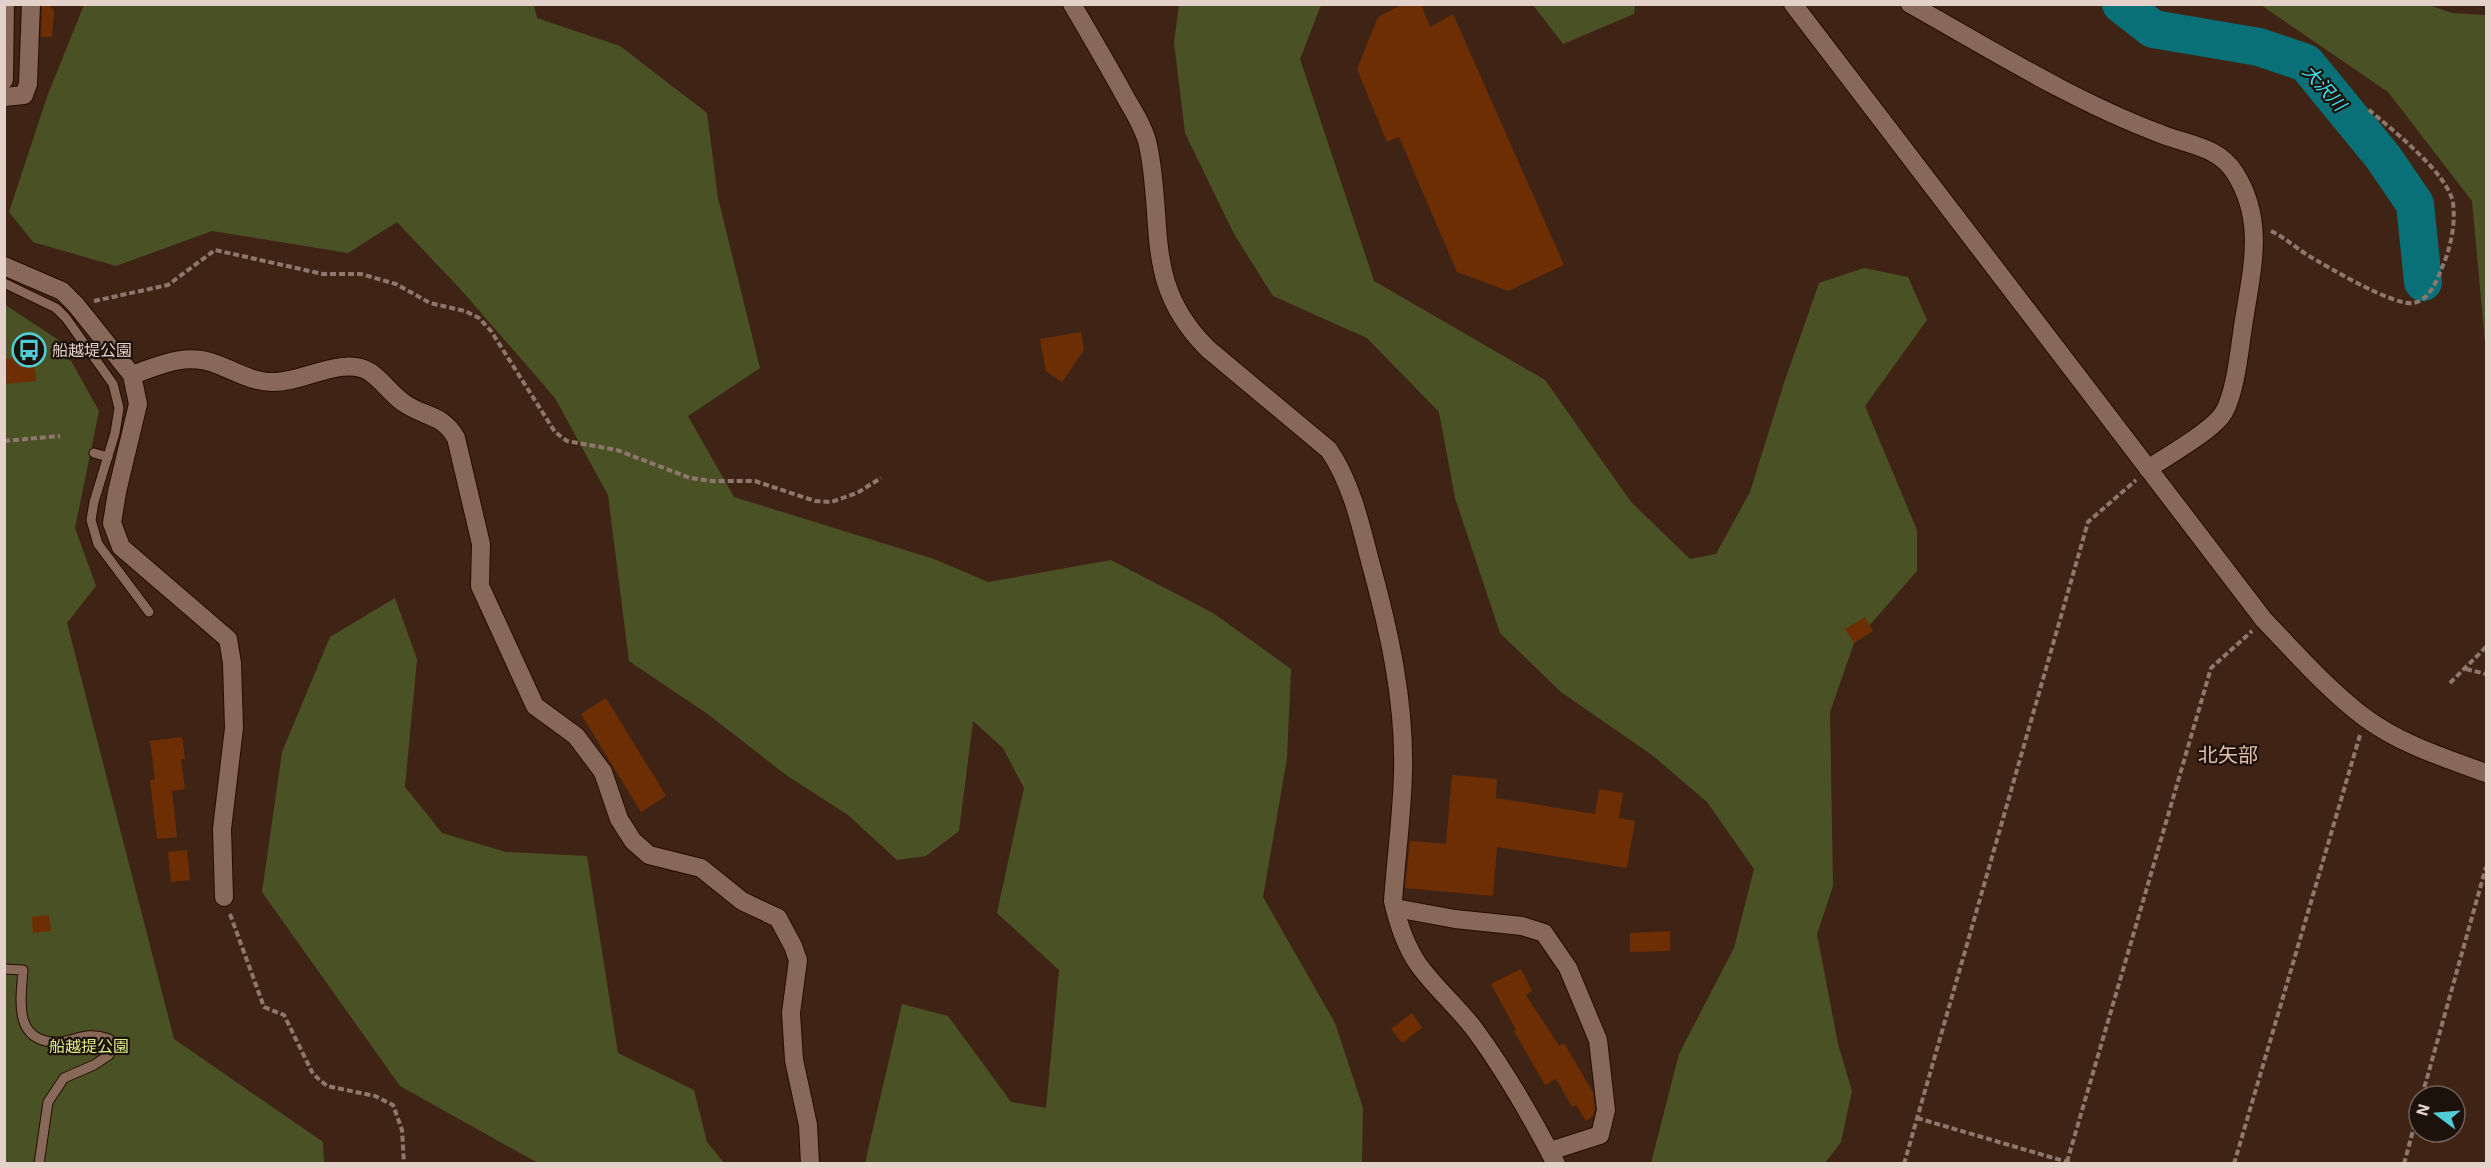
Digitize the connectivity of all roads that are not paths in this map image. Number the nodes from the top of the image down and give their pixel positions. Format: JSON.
{"nodes":[{"id":1,"x":5,"y":4,"type":"edge"},
{"id":2,"x":31,"y":4,"type":"edge"},
{"id":3,"x":1072,"y":4,"type":"edge"},
{"id":4,"x":1793,"y":4,"type":"edge"},
{"id":5,"x":1910,"y":4,"type":"edge"},
{"id":6,"x":5,"y":14,"type":"edge"},
{"id":7,"x":4,"y":80,"type":"edge"},
{"id":8,"x":4,"y":97,"type":"edge"},
{"id":9,"x":4,"y":266,"type":"edge"},
{"id":10,"x":4,"y":283,"type":"edge"},
{"id":11,"x":132,"y":375,"type":"junction"},
{"id":12,"x":94,"y":453,"type":"dead end"},
{"id":13,"x":108,"y":457,"type":"junction"},
{"id":14,"x":2148,"y":469,"type":"junction"},
{"id":15,"x":149,"y":612,"type":"dead end"},
{"id":16,"x":2487,"y":773,"type":"edge"},
{"id":17,"x":224,"y":897,"type":"road end"},
{"id":18,"x":1395,"y":908,"type":"junction"},
{"id":19,"x":4,"y":969,"type":"edge"},
{"id":20,"x":1553,"y":1157,"type":"edge"},
{"id":21,"x":39,"y":1164,"type":"edge"},
{"id":22,"x":810,"y":1164,"type":"edge"}],
"edges":[{"from":1,"to":6,"type":"street"},
{"from":2,"to":8,"type":"street"},
{"from":3,"to":18,"type":"street"},
{"from":4,"to":14,"type":"street"},
{"from":5,"to":14,"type":"street"},
{"from":6,"to":7,"type":"street"},
{"from":9,"to":11,"type":"street"},
{"from":10,"to":13,"type":"lane"},
{"from":11,"to":17,"type":"street"},
{"from":11,"to":22,"type":"street"},
{"from":12,"to":13,"type":"lane"},
{"from":13,"to":15,"type":"lane"},
{"from":14,"to":16,"type":"street"},
{"from":18,"to":20,"type":"street"},
{"from":18,"to":20,"type":"street"},
{"from":19,"to":21,"type":"lane"}]}
